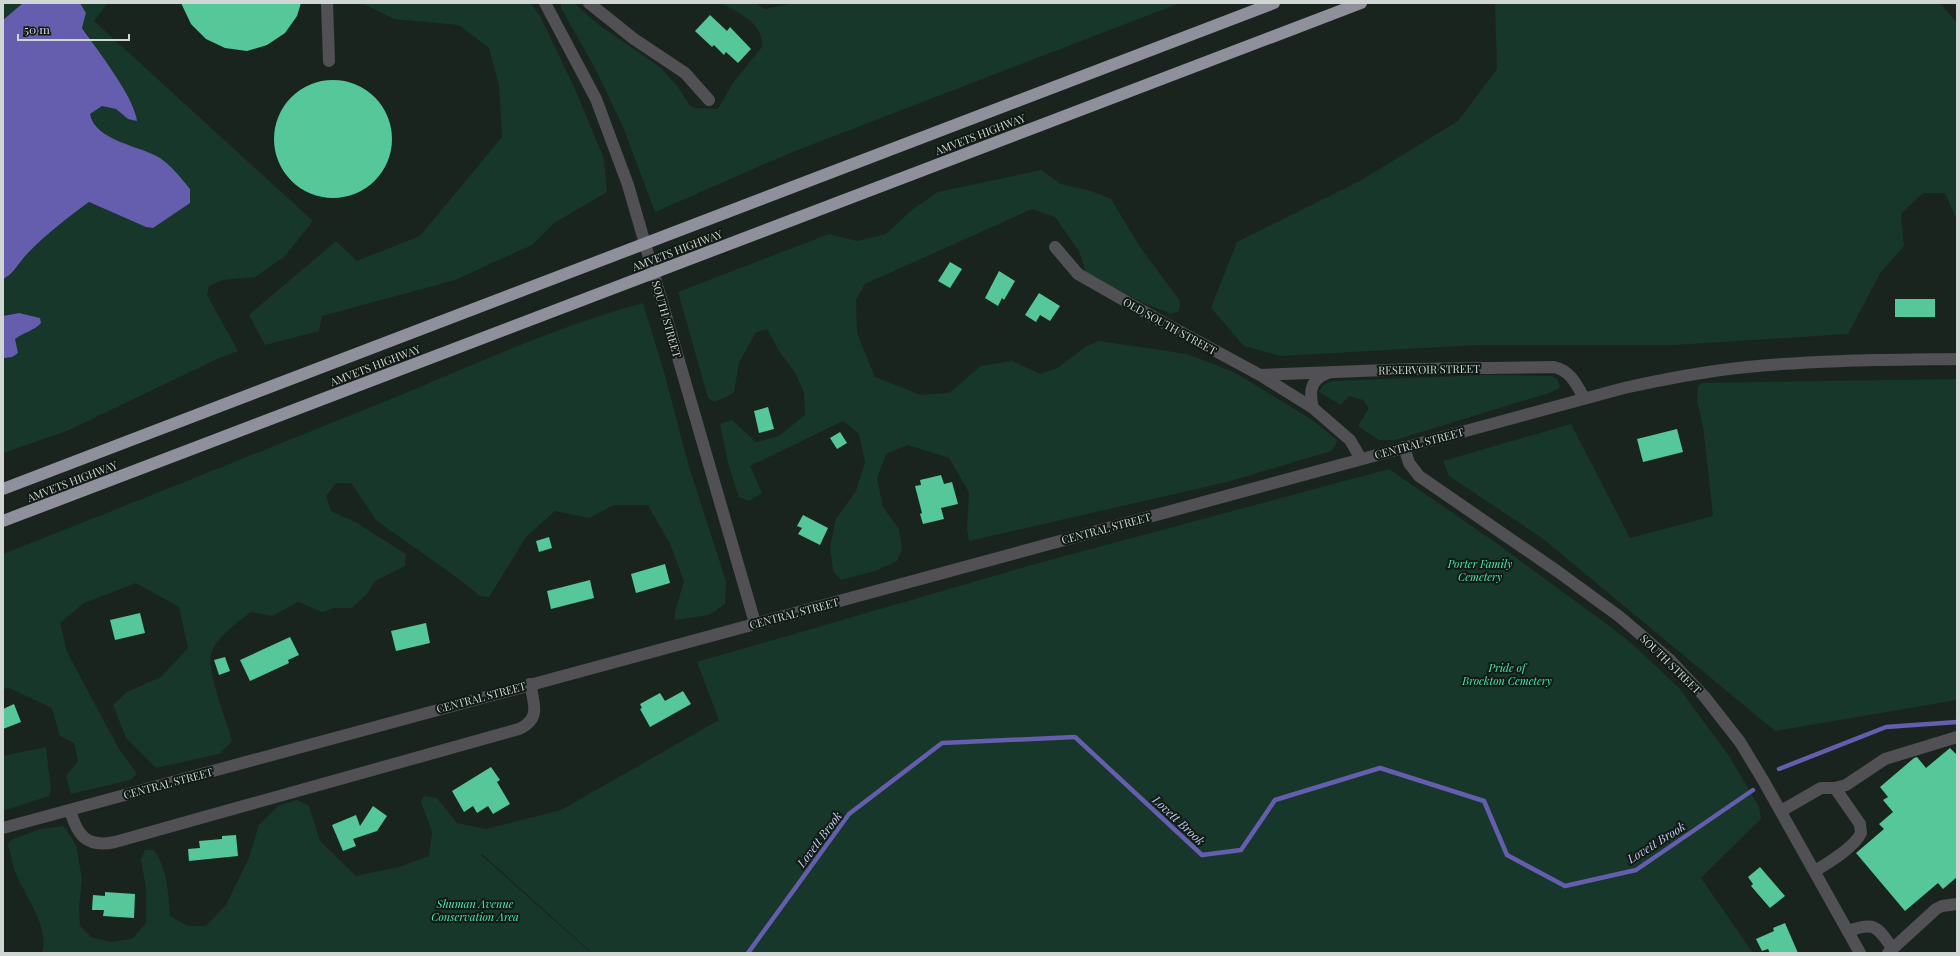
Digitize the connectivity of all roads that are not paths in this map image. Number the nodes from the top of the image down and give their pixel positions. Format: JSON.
{"nodes":[{"id":1,"x":327,"y":3,"type":"edge"},
{"id":2,"x":545,"y":3,"type":"edge"},
{"id":3,"x":589,"y":3,"type":"edge"},
{"id":4,"x":1274,"y":3,"type":"edge"},
{"id":5,"x":1361,"y":3,"type":"edge"},
{"id":6,"x":329,"y":62,"type":"dead end"},
{"id":7,"x":709,"y":100,"type":"dead end"},
{"id":8,"x":1055,"y":247,"type":"dead end"},
{"id":9,"x":1957,"y":359,"type":"edge"},
{"id":10,"x":1332,"y":372,"type":"junction"},
{"id":11,"x":1260,"y":375,"type":"junction"},
{"id":12,"x":1584,"y":398,"type":"junction"},
{"id":13,"x":1313,"y":408,"type":"junction"},
{"id":14,"x":1404,"y":447,"type":"junction"},
{"id":15,"x":1361,"y":459,"type":"junction"},
{"id":16,"x":3,"y":489,"type":"edge"},
{"id":17,"x":3,"y":521,"type":"edge"},
{"id":18,"x":755,"y":623,"type":"junction"},
{"id":19,"x":530,"y":684,"type":"junction"},
{"id":20,"x":1957,"y":737,"type":"edge"},
{"id":21,"x":1835,"y":788,"type":"junction"},
{"id":22,"x":70,"y":810,"type":"junction"},
{"id":23,"x":1781,"y":811,"type":"junction"},
{"id":24,"x":3,"y":828,"type":"edge"},
{"id":25,"x":1815,"y":871,"type":"junction"},
{"id":26,"x":1957,"y":904,"type":"edge"},
{"id":27,"x":1848,"y":931,"type":"junction"},
{"id":28,"x":1891,"y":951,"type":"edge"},
{"id":29,"x":1860,"y":953,"type":"edge"}],
"edges":[{"from":1,"to":6,"type":"street"},
{"from":2,"to":18,"type":"street","name":"SOUTH STREET"},
{"from":3,"to":7,"type":"street"},
{"from":4,"to":16,"type":"highway","name":"AMVETS HIGHWAY"},
{"from":5,"to":17,"type":"highway","name":"AMVETS HIGHWAY"},
{"from":8,"to":11,"type":"street","name":"OLD SOUTH STREET"},
{"from":9,"to":12,"type":"street","name":"CENTRAL STREET"},
{"from":10,"to":11,"type":"street","name":"RESERVOIR STREET"},
{"from":10,"to":12,"type":"street","name":"RESERVOIR STREET"},
{"from":10,"to":13,"type":"street"},
{"from":11,"to":13,"type":"street","name":"OLD SOUTH STREET"},
{"from":12,"to":14,"type":"street","name":"CENTRAL STREET"},
{"from":13,"to":15,"type":"street"},
{"from":14,"to":15,"type":"street","name":"CENTRAL STREET"},
{"from":14,"to":23,"type":"street","name":"SOUTH STREET"},
{"from":15,"to":18,"type":"street","name":"CENTRAL STREET"},
{"from":18,"to":19,"type":"street","name":"CENTRAL STREET"},
{"from":19,"to":22,"type":"street","name":"CENTRAL STREET"},
{"from":19,"to":22,"type":"street"},
{"from":20,"to":21,"type":"street"},
{"from":21,"to":23,"type":"street"},
{"from":21,"to":25,"type":"street"},
{"from":22,"to":24,"type":"street","name":"CENTRAL STREET"},
{"from":23,"to":25,"type":"street","name":"SOUTH STREET"},
{"from":25,"to":27,"type":"street","name":"SOUTH STREET"},
{"from":26,"to":28,"type":"street"},
{"from":27,"to":28,"type":"street"},
{"from":27,"to":29,"type":"street","name":"SOUTH STREET"}]}
